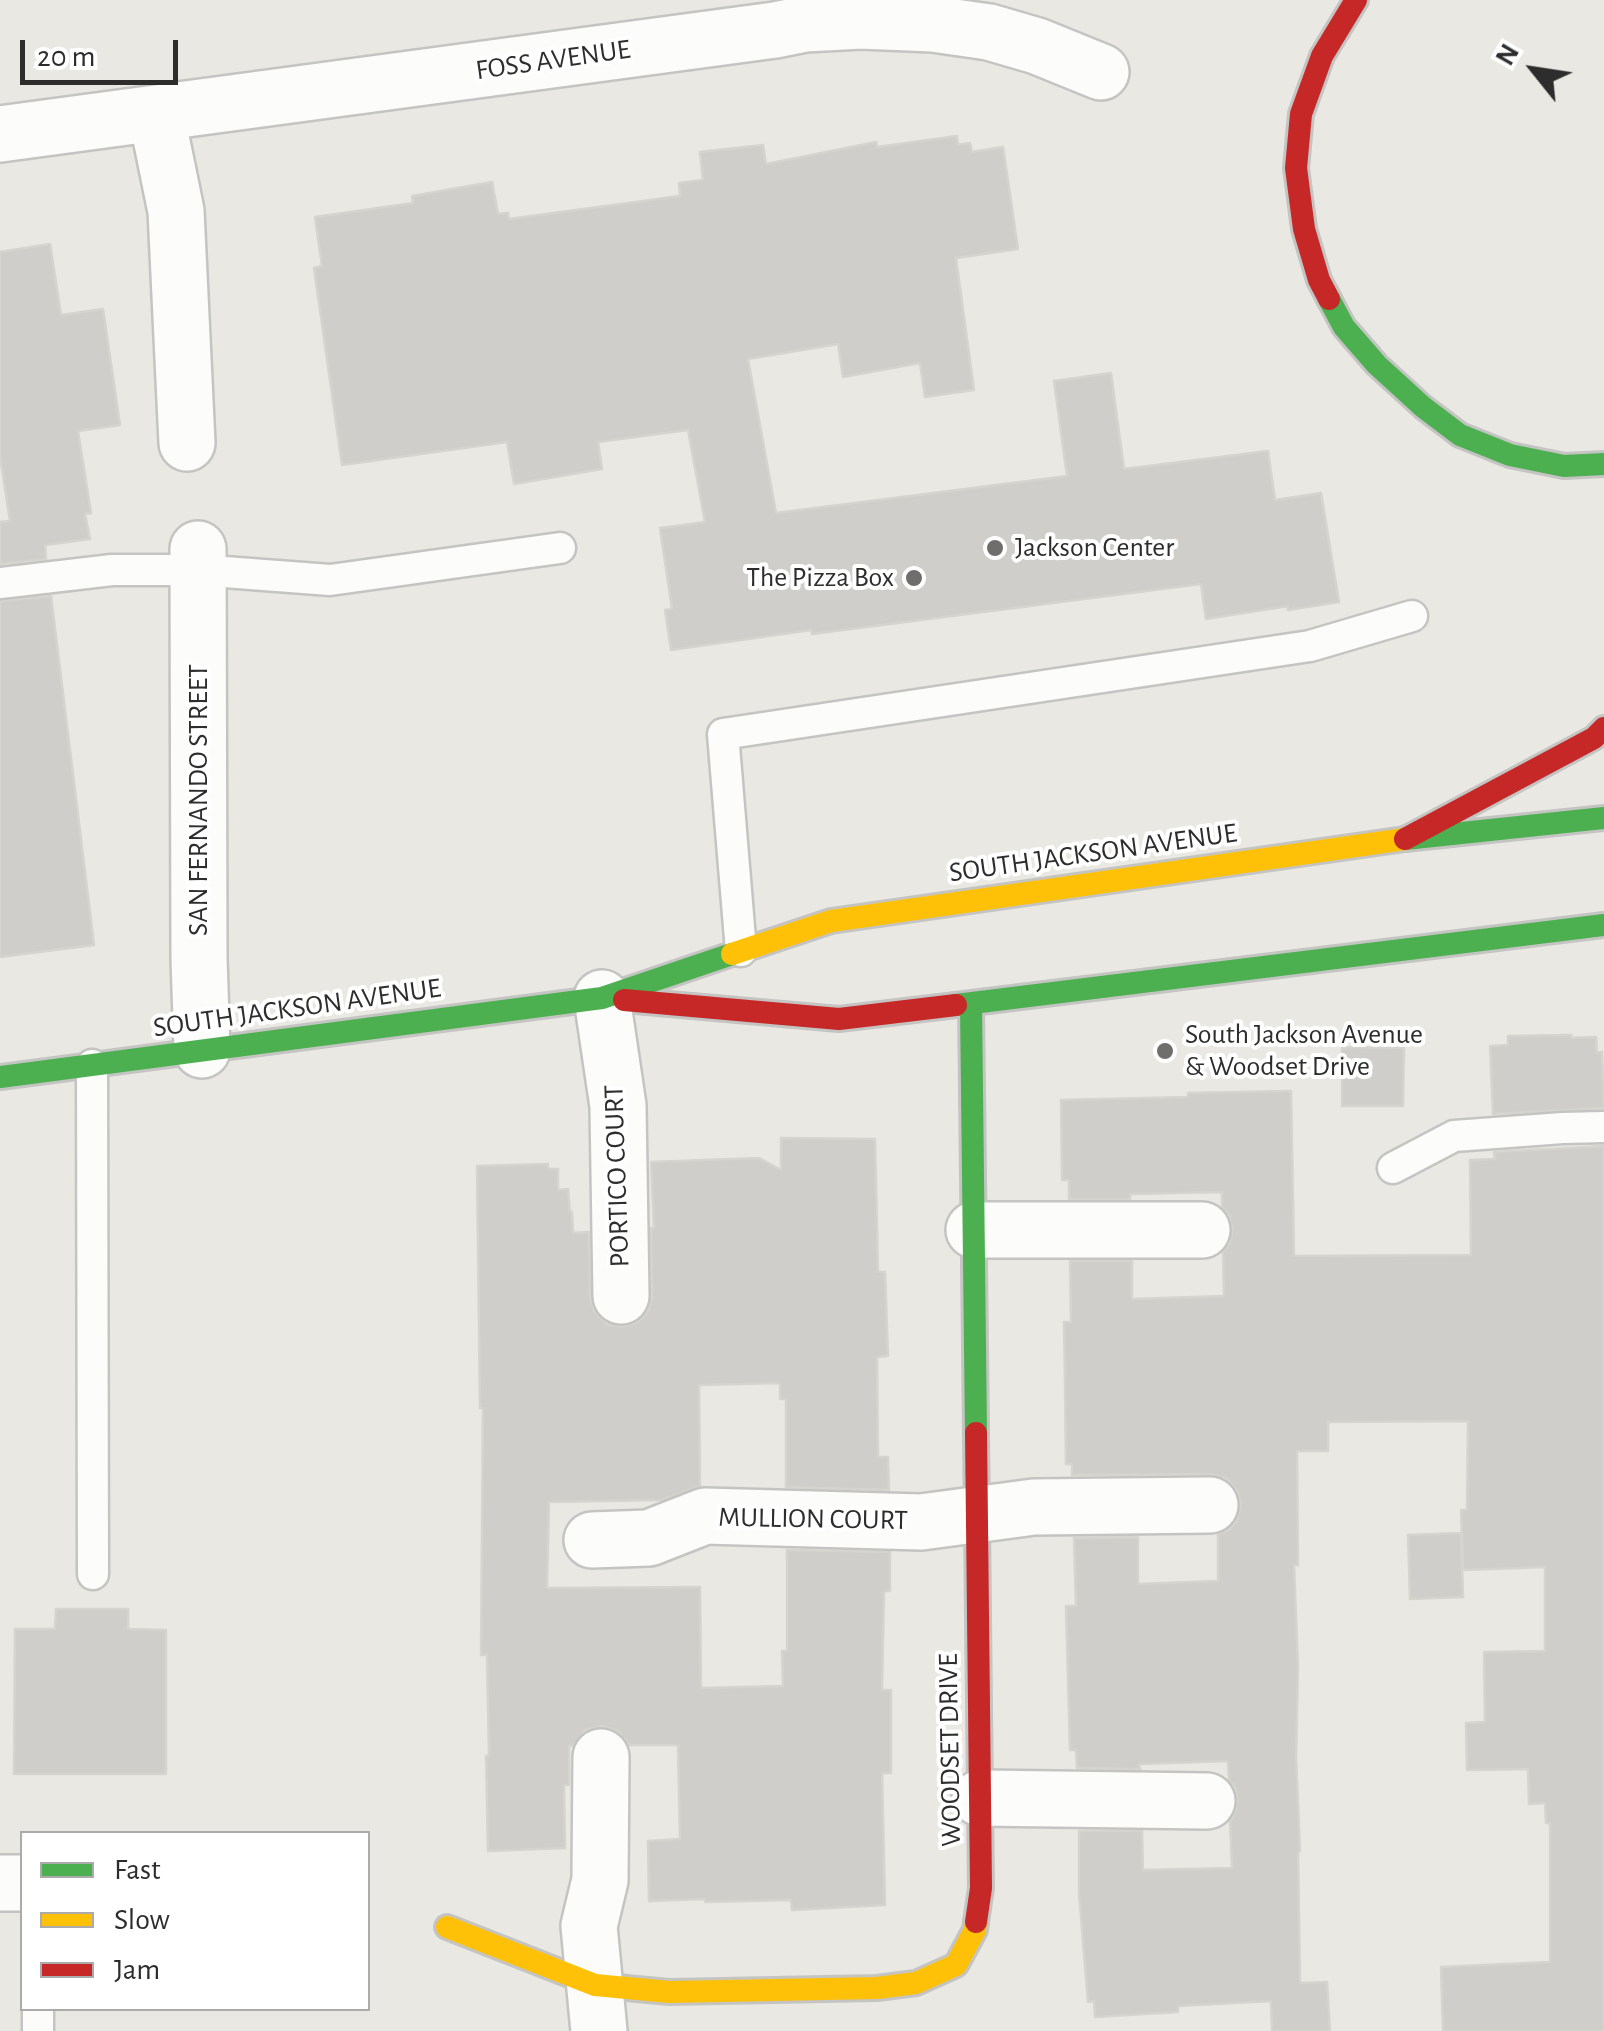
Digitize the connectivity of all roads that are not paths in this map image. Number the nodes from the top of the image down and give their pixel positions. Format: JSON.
{"nodes":[{"id":1,"x":1356,"y":0,"type":"edge"},
{"id":2,"x":1101,"y":72,"type":"dead end"},
{"id":3,"x":156,"y":113,"type":"junction"},
{"id":4,"x":0,"y":134,"type":"edge"},
{"id":5,"x":187,"y":443,"type":"dead end"},
{"id":6,"x":1604,"y":464,"type":"edge"},
{"id":7,"x":560,"y":548,"type":"dead end"},
{"id":8,"x":198,"y":559,"type":"junction"},
{"id":9,"x":0,"y":583,"type":"edge"},
{"id":10,"x":1412,"y":616,"type":"dead end"},
{"id":11,"x":1604,"y":728,"type":"edge"},
{"id":12,"x":1604,"y":818,"type":"edge"},
{"id":13,"x":1405,"y":838,"type":"junction"},
{"id":14,"x":1604,"y":926,"type":"edge"},
{"id":15,"x":741,"y":951,"type":"junction"},
{"id":16,"x":602,"y":998,"type":"junction"},
{"id":17,"x":971,"y":1004,"type":"junction"},
{"id":18,"x":202,"y":1050,"type":"junction"},
{"id":19,"x":92,"y":1065,"type":"junction"},
{"id":20,"x":0,"y":1077,"type":"edge"},
{"id":21,"x":1604,"y":1127,"type":"edge"},
{"id":22,"x":1393,"y":1168,"type":"dead end"},
{"id":23,"x":974,"y":1230,"type":"junction"},
{"id":24,"x":1202,"y":1230,"type":"dead end"},
{"id":25,"x":621,"y":1296,"type":"dead end"},
{"id":26,"x":1210,"y":1505,"type":"dead end"},
{"id":27,"x":976,"y":1514,"type":"junction"},
{"id":28,"x":592,"y":1540,"type":"dead end"},
{"id":29,"x":93,"y":1574,"type":"dead end"},
{"id":30,"x":601,"y":1757,"type":"dead end"},
{"id":31,"x":980,"y":1798,"type":"junction"},
{"id":32,"x":1207,"y":1801,"type":"dead end"},
{"id":33,"x":447,"y":1927,"type":"dead end"},
{"id":34,"x":597,"y":2008,"type":"edge"}],
"edges":[{"from":1,"to":6,"type":"main road"},
{"from":2,"to":3,"type":"street","name":"FOSS AVENUE"},
{"from":3,"to":4,"type":"street","name":"FOSS AVENUE"},
{"from":3,"to":5,"type":"street"},
{"from":7,"to":8,"type":"lane"},
{"from":8,"to":9,"type":"lane"},
{"from":8,"to":18,"type":"street","name":"SAN FERNANDO STREET"},
{"from":10,"to":15,"type":"lane"},
{"from":11,"to":13,"type":"main road"},
{"from":12,"to":13,"type":"main road","name":"SOUTH JACKSON AVENUE"},
{"from":13,"to":15,"type":"main road","name":"SOUTH JACKSON AVENUE"},
{"from":14,"to":17,"type":"main road","name":"SOUTH JACKSON AVENUE"},
{"from":15,"to":16,"type":"main road","name":"SOUTH JACKSON AVENUE"},
{"from":16,"to":17,"type":"main road","name":"SOUTH JACKSON AVENUE"},
{"from":16,"to":18,"type":"main road","name":"SOUTH JACKSON AVENUE"},
{"from":16,"to":25,"type":"street","name":"PORTICO COURT"},
{"from":17,"to":23,"type":"main road","name":"WOODSET DRIVE"},
{"from":18,"to":19,"type":"main road","name":"SOUTH JACKSON AVENUE"},
{"from":19,"to":20,"type":"main road","name":"SOUTH JACKSON AVENUE"},
{"from":19,"to":29,"type":"lane"},
{"from":21,"to":22,"type":"lane"},
{"from":23,"to":24,"type":"street"},
{"from":23,"to":27,"type":"main road","name":"WOODSET DRIVE"},
{"from":26,"to":27,"type":"street","name":"MULLION COURT"},
{"from":27,"to":28,"type":"street","name":"MULLION COURT"},
{"from":27,"to":31,"type":"main road","name":"WOODSET DRIVE"},
{"from":30,"to":34,"type":"street"},
{"from":31,"to":32,"type":"street"},
{"from":31,"to":34,"type":"main road","name":"WOODSET DRIVE"},
{"from":33,"to":34,"type":"main road","name":"WOODSET DRIVE"}]}
